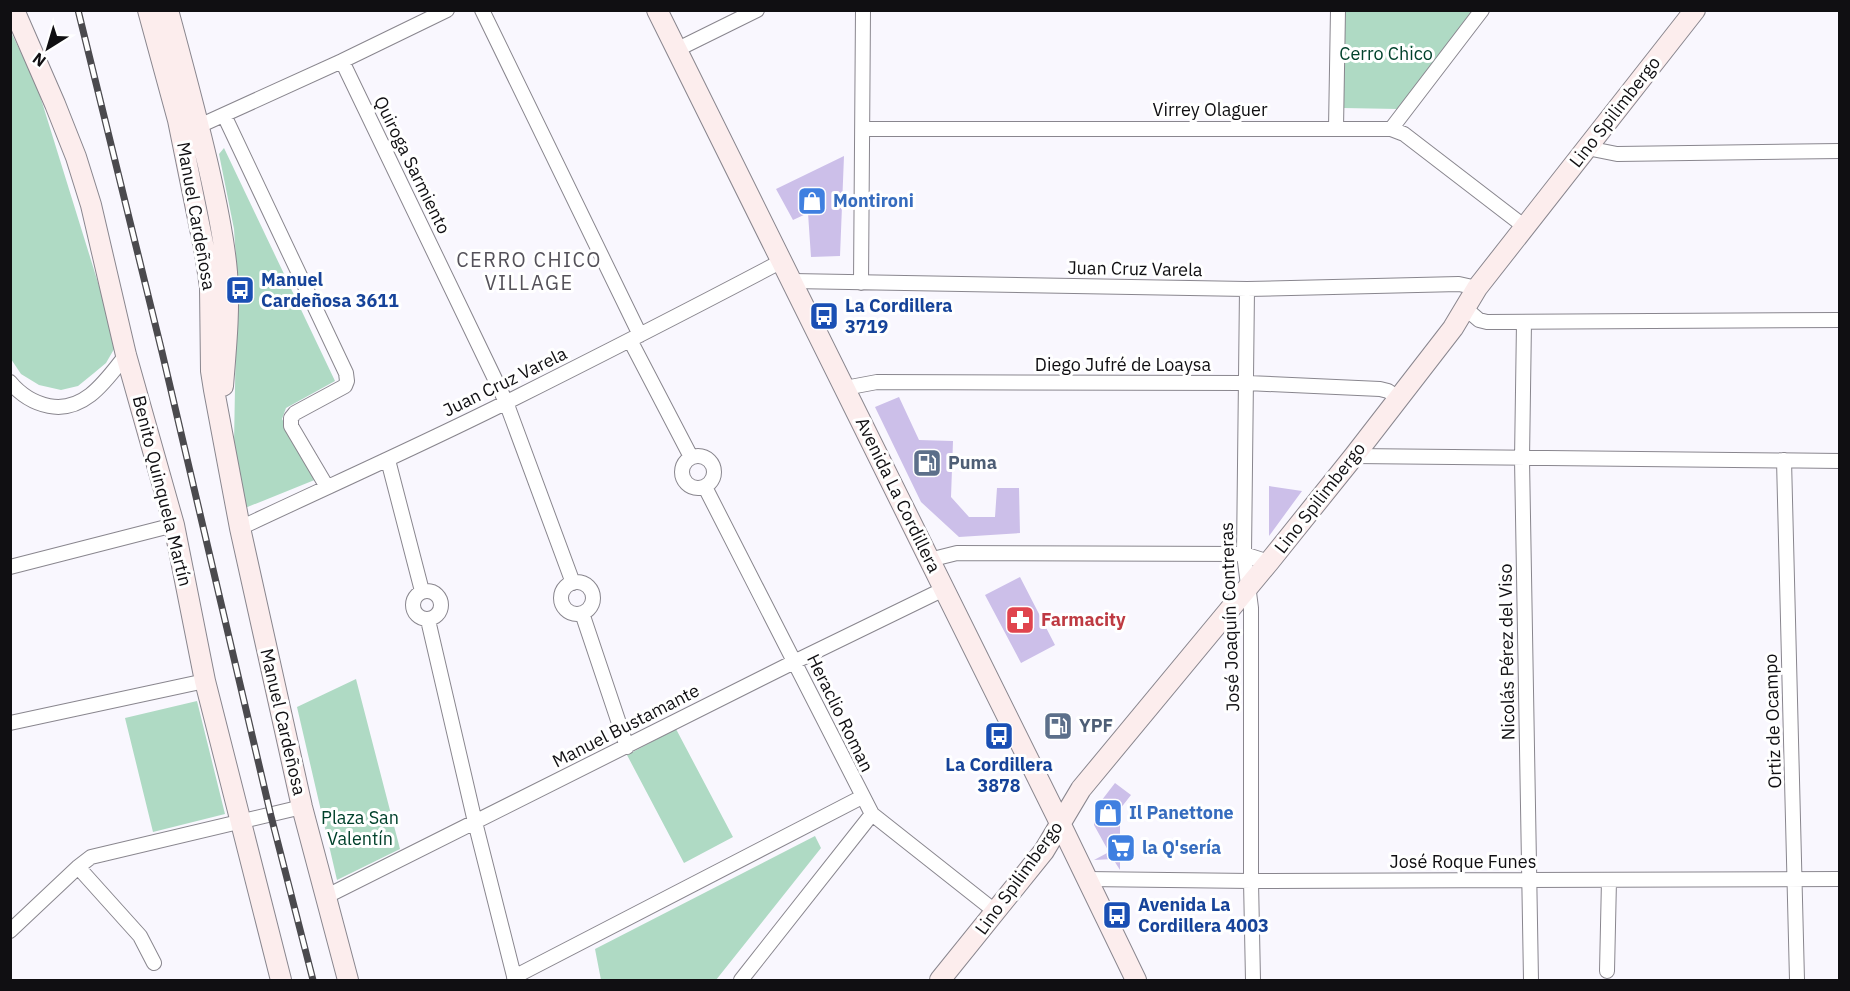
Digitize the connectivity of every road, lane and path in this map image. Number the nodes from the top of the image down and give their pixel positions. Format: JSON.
{"nodes":[{"id":1,"x":14,"y":10,"type":"edge"},
{"id":2,"x":148,"y":10,"type":"edge"},
{"id":3,"x":168,"y":10,"type":"edge"},
{"id":4,"x":447,"y":10,"type":"edge"},
{"id":5,"x":483,"y":10,"type":"edge"},
{"id":6,"x":657,"y":10,"type":"edge"},
{"id":7,"x":757,"y":10,"type":"edge"},
{"id":8,"x":863,"y":10,"type":"edge"},
{"id":9,"x":1338,"y":10,"type":"edge"},
{"id":10,"x":1482,"y":10,"type":"edge"},
{"id":11,"x":1695,"y":10,"type":"edge"},
{"id":12,"x":678,"y":49,"type":"junction"},
{"id":13,"x":342,"y":61,"type":"junction"},
{"id":14,"x":224,"y":115,"type":"junction"},
{"id":15,"x":199,"y":126,"type":"junction"},
{"id":16,"x":1336,"y":128,"type":"junction"},
{"id":17,"x":862,"y":129,"type":"junction"},
{"id":18,"x":1391,"y":129,"type":"junction"},
{"id":19,"x":1587,"y":148,"type":"junction"},
{"id":20,"x":1839,"y":151,"type":"edge"},
{"id":21,"x":1525,"y":227,"type":"junction"},
{"id":22,"x":782,"y":261,"type":"junction"},
{"id":23,"x":792,"y":281,"type":"junction"},
{"id":24,"x":861,"y":283,"type":"junction"},
{"id":25,"x":1477,"y":288,"type":"junction"},
{"id":26,"x":1247,"y":289,"type":"junction"},
{"id":27,"x":1465,"y":308,"type":"junction"},
{"id":28,"x":1839,"y":320,"type":"edge"},
{"id":29,"x":1524,"y":322,"type":"junction"},
{"id":30,"x":635,"y":338,"type":"junction"},
{"id":31,"x":126,"y":355,"type":"junction"},
{"id":32,"x":10,"y":382,"type":"edge"},
{"id":33,"x":1247,"y":383,"type":"junction"},
{"id":34,"x":845,"y":388,"type":"junction"},
{"id":35,"x":1398,"y":398,"type":"junction"},
{"id":36,"x":506,"y":402,"type":"junction"},
{"id":37,"x":1354,"y":456,"type":"junction"},
{"id":38,"x":692,"y":457,"type":"junction"},
{"id":39,"x":1522,"y":459,"type":"junction"},
{"id":40,"x":227,"y":460,"type":"junction"},
{"id":41,"x":388,"y":460,"type":"junction"},
{"id":42,"x":1784,"y":460,"type":"junction"},
{"id":43,"x":1839,"y":461,"type":"edge"},
{"id":44,"x":327,"y":487,"type":"junction"},
{"id":45,"x":705,"y":488,"type":"junction"},
{"id":46,"x":174,"y":525,"type":"junction"},
{"id":47,"x":240,"y":528,"type":"junction"},
{"id":48,"x":1244,"y":554,"type":"junction"},
{"id":49,"x":929,"y":560,"type":"junction"},
{"id":50,"x":1269,"y":562,"type":"junction"},
{"id":51,"x":11,"y":565,"type":"edge"},
{"id":52,"x":573,"y":583,"type":"junction"},
{"id":53,"x":1248,"y":587,"type":"junction"},
{"id":54,"x":944,"y":589,"type":"junction"},
{"id":55,"x":422,"y":591,"type":"junction"},
{"id":56,"x":582,"y":613,"type":"junction"},
{"id":57,"x":428,"y":620,"type":"junction"},
{"id":58,"x":794,"y":662,"type":"junction"},
{"id":59,"x":205,"y":681,"type":"junction"},
{"id":60,"x":10,"y":723,"type":"edge"},
{"id":61,"x":627,"y":747,"type":"junction"},
{"id":62,"x":862,"y":797,"type":"junction"},
{"id":63,"x":302,"y":807,"type":"junction"},
{"id":64,"x":872,"y":814,"type":"junction"},
{"id":65,"x":241,"y":822,"type":"junction"},
{"id":66,"x":475,"y":822,"type":"junction"},
{"id":67,"x":1060,"y":823,"type":"junction"},
{"id":68,"x":78,"y":867,"type":"junction"},
{"id":69,"x":1086,"y":879,"type":"junction"},
{"id":70,"x":1528,"y":879,"type":"junction"},
{"id":71,"x":1796,"y":879,"type":"junction"},
{"id":72,"x":1839,"y":879,"type":"edge"},
{"id":73,"x":1608,"y":880,"type":"junction"},
{"id":74,"x":1251,"y":881,"type":"junction"},
{"id":75,"x":325,"y":897,"type":"junction"},
{"id":76,"x":996,"y":912,"type":"junction"},
{"id":77,"x":10,"y":931,"type":"edge"},
{"id":78,"x":154,"y":963,"type":"dead end"},
{"id":79,"x":1607,"y":971,"type":"dead end"},
{"id":80,"x":514,"y":979,"type":"edge"},
{"id":81,"x":281,"y":981,"type":"edge"},
{"id":82,"x":348,"y":981,"type":"edge"},
{"id":83,"x":741,"y":981,"type":"edge"},
{"id":84,"x":940,"y":981,"type":"edge"},
{"id":85,"x":1136,"y":981,"type":"edge"},
{"id":86,"x":1253,"y":981,"type":"edge"},
{"id":87,"x":1531,"y":981,"type":"edge"},
{"id":88,"x":1797,"y":981,"type":"edge"}],
"edges":[{"from":1,"to":31,"type":"main road","name":"Benito Quinquela Martín"},
{"from":2,"to":40,"type":"main road","name":"Manuel Cardeñosa"},
{"from":3,"to":15,"type":"main road","name":"Manuel Cardeñosa"},
{"from":4,"to":13,"type":"street"},
{"from":5,"to":30,"type":"street"},
{"from":6,"to":12,"type":"main road","name":"Avenida La Cordillera"},
{"from":7,"to":12,"type":"street"},
{"from":8,"to":17,"type":"street"},
{"from":9,"to":16,"type":"street"},
{"from":10,"to":18,"type":"street"},
{"from":11,"to":19,"type":"main road","name":"Lino Spilimbergo"},
{"from":12,"to":22,"type":"main road","name":"Avenida La Cordillera"},
{"from":13,"to":14,"type":"street"},
{"from":13,"to":36,"type":"street","name":"Quiroga Sarmiento"},
{"from":14,"to":15,"type":"street"},
{"from":14,"to":44,"type":"street"},
{"from":15,"to":40,"type":"main road","name":"Manuel Cardeñosa"},
{"from":16,"to":17,"type":"street","name":"Virrey Olaguer"},
{"from":16,"to":18,"type":"street","name":"Virrey Olaguer"},
{"from":17,"to":24,"type":"street"},
{"from":18,"to":21,"type":"street","name":"Virrey Olaguer"},
{"from":19,"to":20,"type":"street"},
{"from":19,"to":21,"type":"main road","name":"Lino Spilimbergo"},
{"from":21,"to":25,"type":"main road","name":"Lino Spilimbergo"},
{"from":22,"to":23,"type":"main road","name":"Avenida La Cordillera"},
{"from":22,"to":30,"type":"street","name":"Juan Cruz Varela"},
{"from":23,"to":24,"type":"street","name":"Juan Cruz Varela"},
{"from":23,"to":34,"type":"main road","name":"Avenida La Cordillera"},
{"from":24,"to":26,"type":"street","name":"Juan Cruz Varela"},
{"from":25,"to":26,"type":"street","name":"Juan Cruz Varela"},
{"from":25,"to":27,"type":"main road","name":"Lino Spilimbergo"},
{"from":26,"to":33,"type":"street","name":"José Joaquín Contreras"},
{"from":27,"to":29,"type":"street"},
{"from":27,"to":35,"type":"main road","name":"Lino Spilimbergo"},
{"from":28,"to":29,"type":"street"},
{"from":29,"to":39,"type":"street","name":"Nicolás Pérez del Viso"},
{"from":30,"to":36,"type":"street","name":"Juan Cruz Varela"},
{"from":30,"to":38,"type":"street"},
{"from":31,"to":32,"type":"street"},
{"from":31,"to":46,"type":"main road","name":"Benito Quinquela Martín"},
{"from":33,"to":34,"type":"street","name":"Diego Jufré de Loaysa"},
{"from":33,"to":35,"type":"street","name":"Diego Jufré de Loaysa"},
{"from":33,"to":48,"type":"street","name":"José Joaquín Contreras"},
{"from":34,"to":49,"type":"main road","name":"Avenida La Cordillera"},
{"from":35,"to":37,"type":"main road","name":"Lino Spilimbergo"},
{"from":36,"to":41,"type":"street","name":"Juan Cruz Varela"},
{"from":36,"to":52,"type":"street","name":"Quiroga Sarmiento"},
{"from":37,"to":39,"type":"street"},
{"from":37,"to":50,"type":"main road","name":"Lino Spilimbergo"},
{"from":38,"to":45,"type":"street"},
{"from":38,"to":45,"type":"street"},
{"from":39,"to":42,"type":"street"},
{"from":39,"to":70,"type":"street","name":"Nicolás Pérez del Viso"},
{"from":40,"to":47,"type":"main road","name":"Manuel Cardeñosa"},
{"from":41,"to":44,"type":"street","name":"Juan Cruz Varela"},
{"from":41,"to":55,"type":"street"},
{"from":42,"to":43,"type":"street"},
{"from":42,"to":71,"type":"street","name":"Ortiz de Ocampo"},
{"from":44,"to":47,"type":"street","name":"Juan Cruz Varela"},
{"from":45,"to":58,"type":"street","name":"Heraclio Roman"},
{"from":46,"to":51,"type":"street"},
{"from":46,"to":59,"type":"main road","name":"Benito Quinquela Martín"},
{"from":47,"to":63,"type":"main road","name":"Manuel Cardeñosa"},
{"from":48,"to":49,"type":"street"},
{"from":48,"to":50,"type":"street"},
{"from":48,"to":53,"type":"street","name":"José Joaquín Contreras"},
{"from":49,"to":54,"type":"main road","name":"Avenida La Cordillera"},
{"from":50,"to":53,"type":"main road","name":"Lino Spilimbergo"},
{"from":52,"to":56,"type":"street","name":"Quiroga Sarmiento"},
{"from":52,"to":56,"type":"street"},
{"from":53,"to":67,"type":"main road","name":"Lino Spilimbergo"},
{"from":53,"to":74,"type":"street","name":"José Joaquín Contreras"},
{"from":54,"to":58,"type":"street","name":"Manuel Bustamante"},
{"from":54,"to":67,"type":"main road","name":"Avenida La Cordillera"},
{"from":55,"to":57,"type":"street"},
{"from":55,"to":57,"type":"street"},
{"from":56,"to":61,"type":"street"},
{"from":57,"to":66,"type":"street"},
{"from":58,"to":61,"type":"street","name":"Manuel Bustamante"},
{"from":58,"to":62,"type":"street","name":"Heraclio Roman"},
{"from":59,"to":60,"type":"street"},
{"from":59,"to":65,"type":"main road","name":"Benito Quinquela Martín"},
{"from":61,"to":66,"type":"street","name":"Manuel Bustamante"},
{"from":62,"to":64,"type":"street","name":"Heraclio Roman"},
{"from":62,"to":80,"type":"street"},
{"from":63,"to":65,"type":"street"},
{"from":63,"to":75,"type":"main road","name":"Manuel Cardeñosa"},
{"from":64,"to":76,"type":"street","name":"Heraclio Roman"},
{"from":64,"to":83,"type":"street"},
{"from":65,"to":68,"type":"street"},
{"from":65,"to":81,"type":"main road","name":"Benito Quinquela Martín"},
{"from":66,"to":75,"type":"street","name":"Manuel Bustamante"},
{"from":66,"to":80,"type":"street"},
{"from":67,"to":69,"type":"main road","name":"Avenida La Cordillera"},
{"from":67,"to":76,"type":"main road","name":"Lino Spilimbergo"},
{"from":68,"to":77,"type":"street"},
{"from":68,"to":78,"type":"street"},
{"from":69,"to":74,"type":"street","name":"José Roque Funes"},
{"from":69,"to":85,"type":"main road","name":"Avenida La Cordillera"},
{"from":70,"to":73,"type":"street","name":"José Roque Funes"},
{"from":70,"to":74,"type":"street","name":"José Roque Funes"},
{"from":70,"to":87,"type":"street","name":"Nicolás Pérez del Viso"},
{"from":71,"to":72,"type":"street","name":"José Roque Funes"},
{"from":71,"to":73,"type":"street","name":"José Roque Funes"},
{"from":71,"to":88,"type":"street","name":"Ortiz de Ocampo"},
{"from":73,"to":79,"type":"street"},
{"from":74,"to":86,"type":"street","name":"José Joaquín Contreras"},
{"from":75,"to":82,"type":"main road","name":"Manuel Cardeñosa"},
{"from":76,"to":84,"type":"main road","name":"Lino Spilimbergo"}]}
